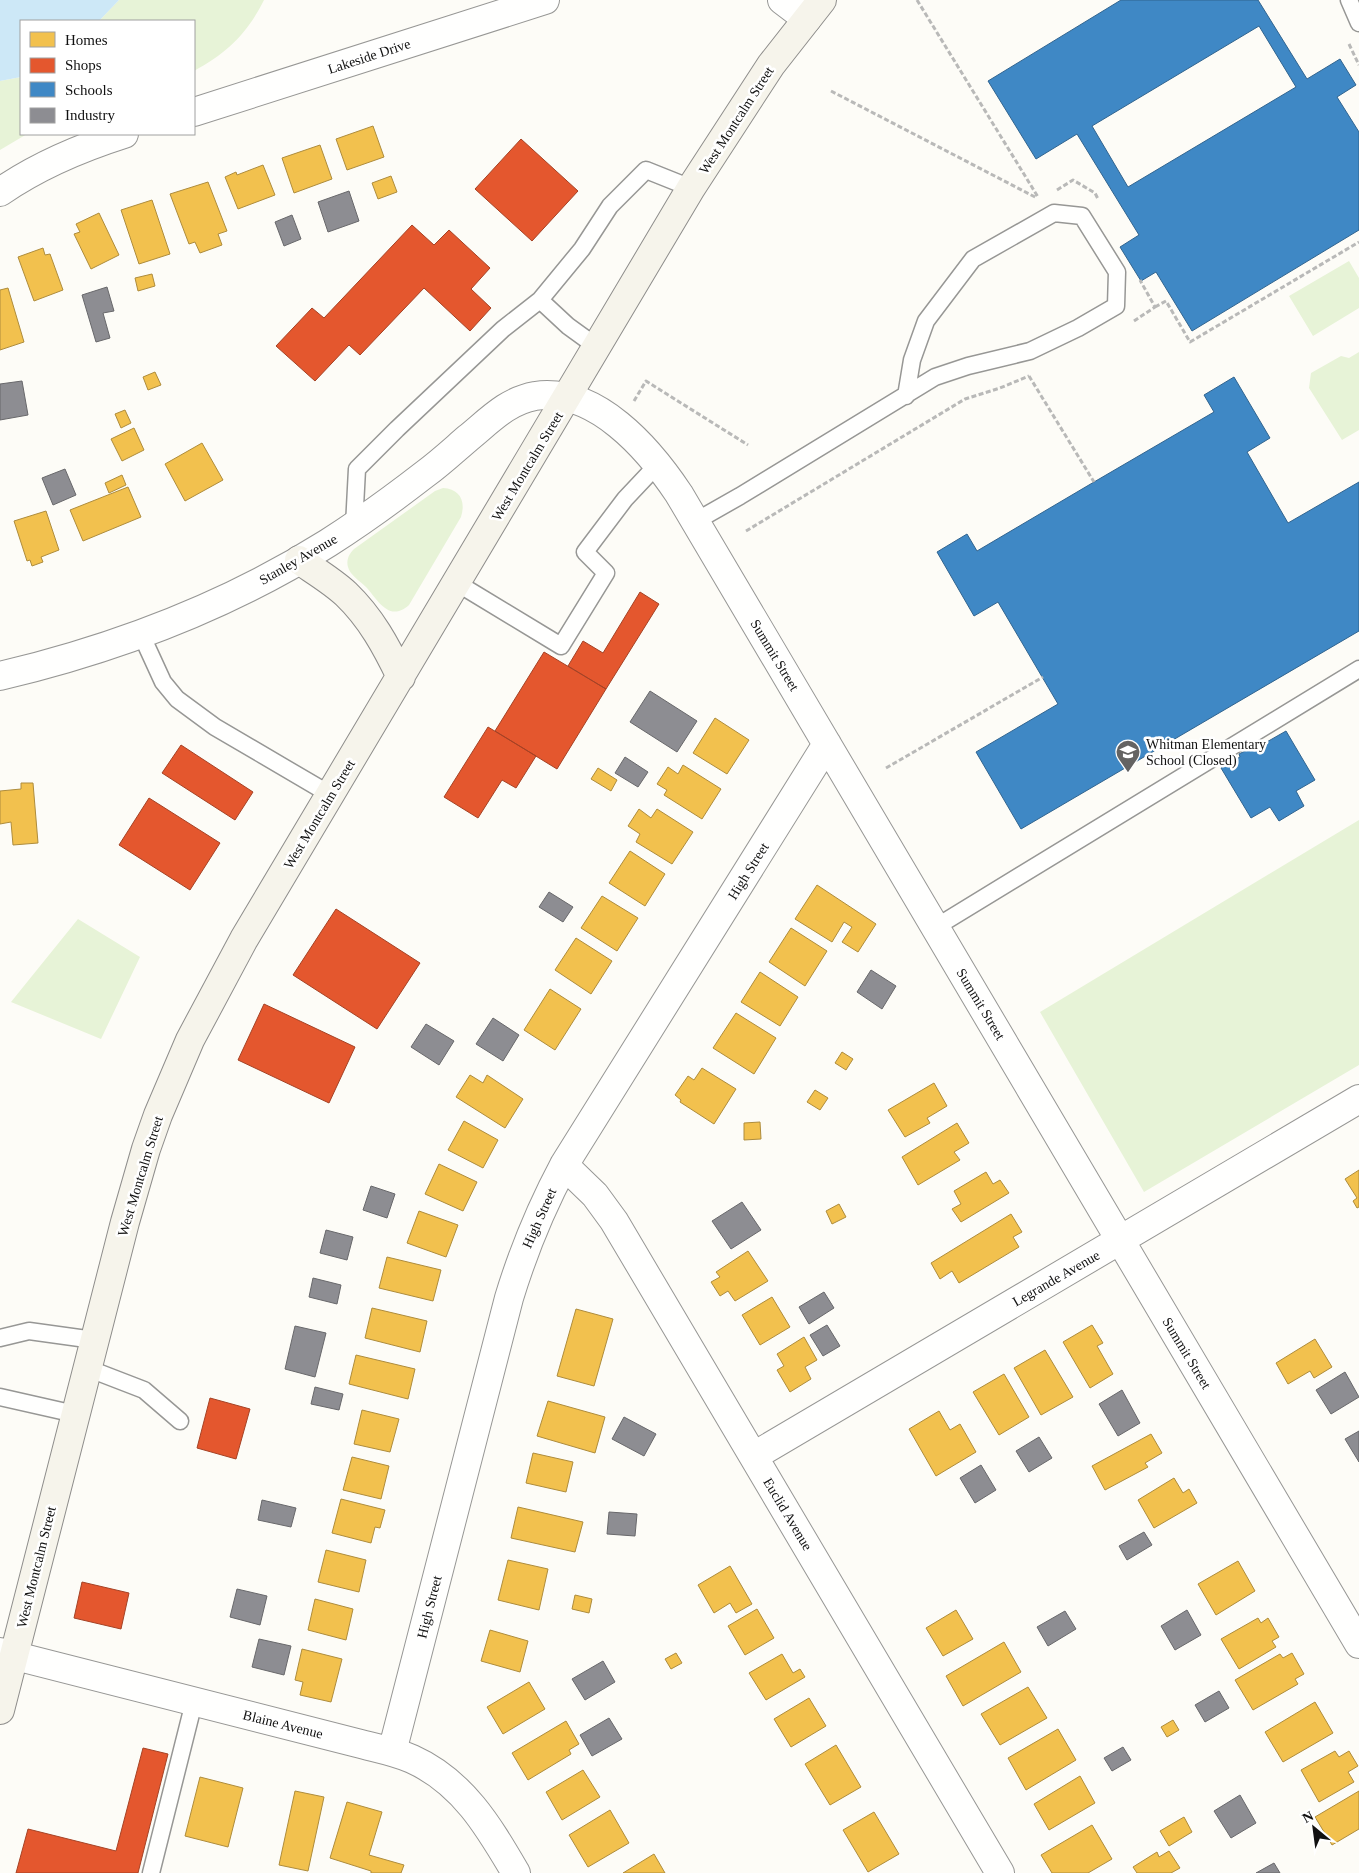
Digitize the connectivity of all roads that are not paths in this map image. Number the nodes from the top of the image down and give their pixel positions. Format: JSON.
{"nodes":[{"id":1,"x":545,"y":0,"type":"edge"},
{"id":2,"x":782,"y":0,"type":"edge"},
{"id":3,"x":1349,"y":0,"type":"edge"},
{"id":4,"x":814,"y":9,"type":"edge"},
{"id":5,"x":1359,"y":23,"type":"edge"},
{"id":6,"x":195,"y":112,"type":"edge"},
{"id":7,"x":121,"y":135,"type":"edge"},
{"id":8,"x":691,"y":188,"type":"junction"},
{"id":9,"x":0,"y":192,"type":"edge"},
{"id":10,"x":540,"y":300,"type":"junction"},
{"id":11,"x":597,"y":347,"type":"junction"},
{"id":12,"x":906,"y":396,"type":"junction"},
{"id":13,"x":567,"y":398,"type":"junction"},
{"id":14,"x":658,"y":464,"type":"junction"},
{"id":15,"x":696,"y":521,"type":"junction"},
{"id":16,"x":354,"y":526,"type":"junction"},
{"id":17,"x":299,"y":560,"type":"junction"},
{"id":18,"x":457,"y":583,"type":"junction"},
{"id":19,"x":141,"y":634,"type":"junction"},
{"id":20,"x":1359,"y":669,"type":"edge"},
{"id":21,"x":0,"y":676,"type":"edge"},
{"id":22,"x":401,"y":677,"type":"junction"},
{"id":23,"x":827,"y":744,"type":"junction"},
{"id":24,"x":331,"y":795,"type":"junction"},
{"id":25,"x":936,"y":928,"type":"junction"},
{"id":26,"x":1359,"y":1099,"type":"edge"},
{"id":27,"x":564,"y":1166,"type":"junction"},
{"id":28,"x":1121,"y":1240,"type":"junction"},
{"id":29,"x":0,"y":1338,"type":"edge"},
{"id":30,"x":94,"y":1340,"type":"junction"},
{"id":31,"x":87,"y":1368,"type":"junction"},
{"id":32,"x":0,"y":1397,"type":"edge"},
{"id":33,"x":75,"y":1414,"type":"junction"},
{"id":34,"x":180,"y":1421,"type":"dead end"},
{"id":35,"x":754,"y":1456,"type":"junction"},
{"id":36,"x":1359,"y":1644,"type":"edge"},
{"id":37,"x":7,"y":1654,"type":"edge"},
{"id":38,"x":194,"y":1702,"type":"junction"},
{"id":39,"x":0,"y":1710,"type":"edge"},
{"id":40,"x":392,"y":1752,"type":"junction"},
{"id":41,"x":151,"y":1873,"type":"edge"},
{"id":42,"x":516,"y":1873,"type":"edge"},
{"id":43,"x":1000,"y":1873,"type":"edge"}],
"edges":[{"from":1,"to":6,"type":"street","name":"Lakeside Drive"},
{"from":2,"to":4,"type":"street"},
{"from":3,"to":5,"type":"lane"},
{"from":4,"to":8,"type":"main road","name":"West Montcalm Street"},
{"from":7,"to":9,"type":"street"},
{"from":8,"to":10,"type":"lane"},
{"from":8,"to":11,"type":"main road","name":"West Montcalm Street"},
{"from":10,"to":11,"type":"lane"},
{"from":10,"to":16,"type":"lane"},
{"from":11,"to":13,"type":"main road","name":"West Montcalm Street"},
{"from":12,"to":12,"type":"lane"},
{"from":12,"to":15,"type":"lane"},
{"from":13,"to":14,"type":"street","name":"Summit Street"},
{"from":13,"to":16,"type":"street","name":"Stanley Avenue"},
{"from":13,"to":18,"type":"main road","name":"West Montcalm Street"},
{"from":14,"to":15,"type":"street","name":"Summit Street"},
{"from":14,"to":18,"type":"lane"},
{"from":15,"to":23,"type":"street","name":"Summit Street"},
{"from":16,"to":17,"type":"street","name":"Stanley Avenue"},
{"from":17,"to":19,"type":"street","name":"Stanley Avenue"},
{"from":17,"to":22,"type":"main road"},
{"from":18,"to":22,"type":"main road","name":"West Montcalm Street"},
{"from":19,"to":21,"type":"street","name":"Stanley Avenue"},
{"from":19,"to":24,"type":"lane"},
{"from":20,"to":25,"type":"lane"},
{"from":22,"to":24,"type":"main road","name":"West Montcalm Street"},
{"from":23,"to":25,"type":"street","name":"Summit Street"},
{"from":23,"to":27,"type":"street","name":"High Street"},
{"from":24,"to":30,"type":"main road","name":"West Montcalm Street"},
{"from":25,"to":28,"type":"street","name":"Summit Street"},
{"from":26,"to":28,"type":"street","name":"Legrande Avenue"},
{"from":27,"to":35,"type":"street","name":"Euclid Avenue"},
{"from":27,"to":40,"type":"street","name":"High Street"},
{"from":28,"to":35,"type":"street","name":"Legrande Avenue"},
{"from":28,"to":36,"type":"street","name":"Summit Street"},
{"from":29,"to":30,"type":"lane"},
{"from":30,"to":31,"type":"main road","name":"West Montcalm Street"},
{"from":31,"to":33,"type":"main road","name":"West Montcalm Street"},
{"from":31,"to":34,"type":"lane"},
{"from":32,"to":33,"type":"lane"},
{"from":33,"to":37,"type":"main road","name":"West Montcalm Street"},
{"from":35,"to":43,"type":"street","name":"Euclid Avenue"},
{"from":37,"to":38,"type":"street","name":"Blaine Avenue"},
{"from":37,"to":39,"type":"main road","name":"West Montcalm Street"},
{"from":38,"to":40,"type":"street","name":"Blaine Avenue"},
{"from":38,"to":41,"type":"lane"},
{"from":40,"to":42,"type":"street","name":"Blaine Avenue"}]}
